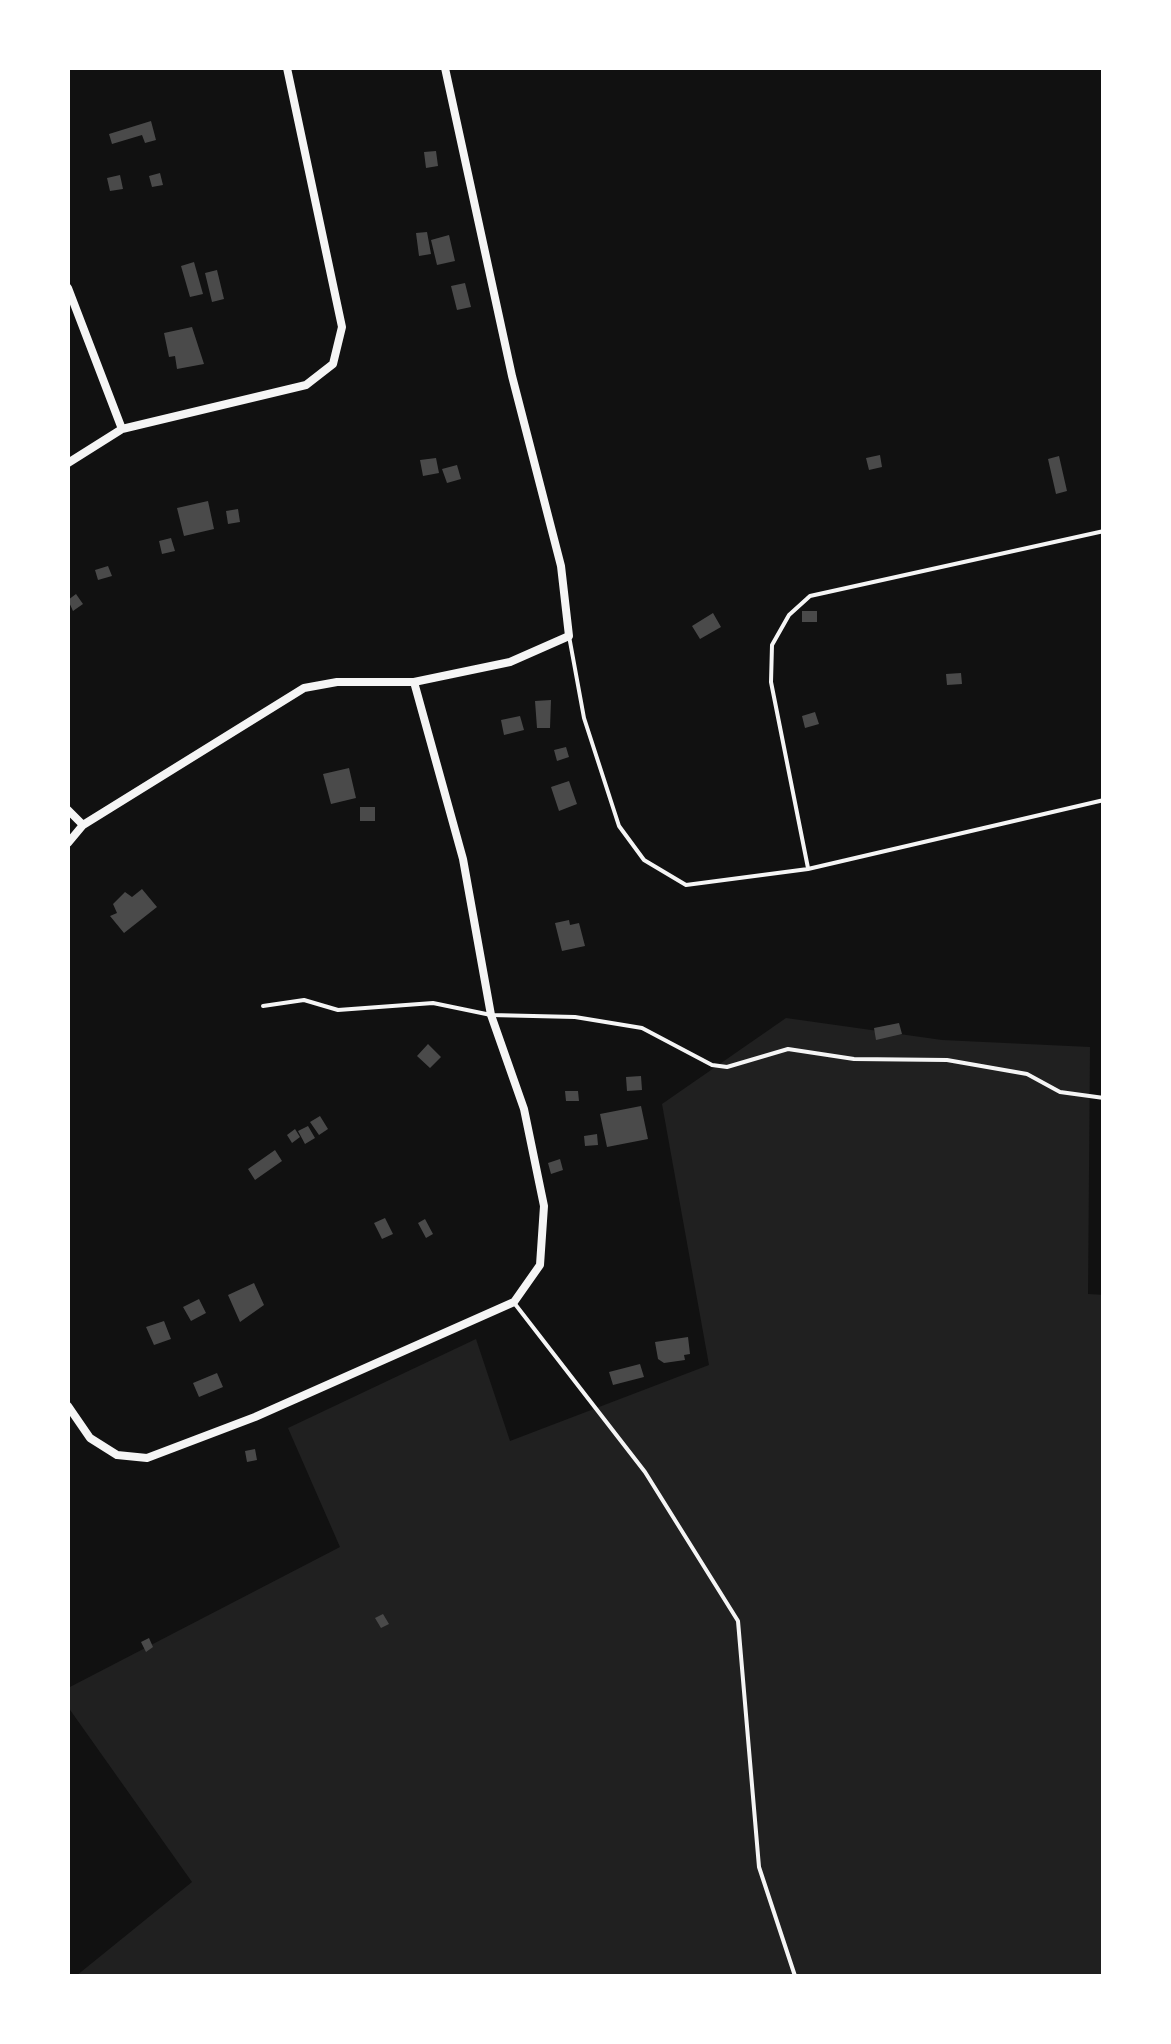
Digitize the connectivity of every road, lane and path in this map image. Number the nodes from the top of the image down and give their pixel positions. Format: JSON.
{"nodes":[{"id":1,"x":287,"y":68,"type":"edge"},
{"id":2,"x":445,"y":68,"type":"edge"},
{"id":3,"x":68,"y":288,"type":"edge"},
{"id":4,"x":122,"y":429,"type":"junction"},
{"id":5,"x":68,"y":463,"type":"edge"},
{"id":6,"x":1104,"y":531,"type":"edge"},
{"id":7,"x":569,"y":636,"type":"junction"},
{"id":8,"x":414,"y":682,"type":"junction"},
{"id":9,"x":1104,"y":800,"type":"edge"},
{"id":10,"x":68,"y":810,"type":"edge"},
{"id":11,"x":83,"y":825,"type":"junction"},
{"id":12,"x":68,"y":844,"type":"edge"},
{"id":13,"x":808,"y":869,"type":"junction"},
{"id":14,"x":263,"y":1006,"type":"dead end"},
{"id":15,"x":490,"y":1016,"type":"junction"},
{"id":16,"x":1104,"y":1098,"type":"edge"},
{"id":17,"x":514,"y":1302,"type":"junction"},
{"id":18,"x":68,"y":1406,"type":"edge"},
{"id":19,"x":795,"y":1976,"type":"edge"}],
"edges":[{"from":1,"to":4,"type":"street"},
{"from":2,"to":7,"type":"street"},
{"from":3,"to":4,"type":"street"},
{"from":4,"to":5,"type":"street"},
{"from":6,"to":13,"type":"lane"},
{"from":7,"to":8,"type":"street"},
{"from":7,"to":13,"type":"lane"},
{"from":8,"to":11,"type":"street"},
{"from":8,"to":15,"type":"street"},
{"from":9,"to":13,"type":"lane"},
{"from":10,"to":11,"type":"street"},
{"from":11,"to":12,"type":"street"},
{"from":14,"to":15,"type":"lane"},
{"from":15,"to":16,"type":"lane"},
{"from":15,"to":17,"type":"street"},
{"from":17,"to":18,"type":"street"},
{"from":17,"to":19,"type":"lane"}]}
